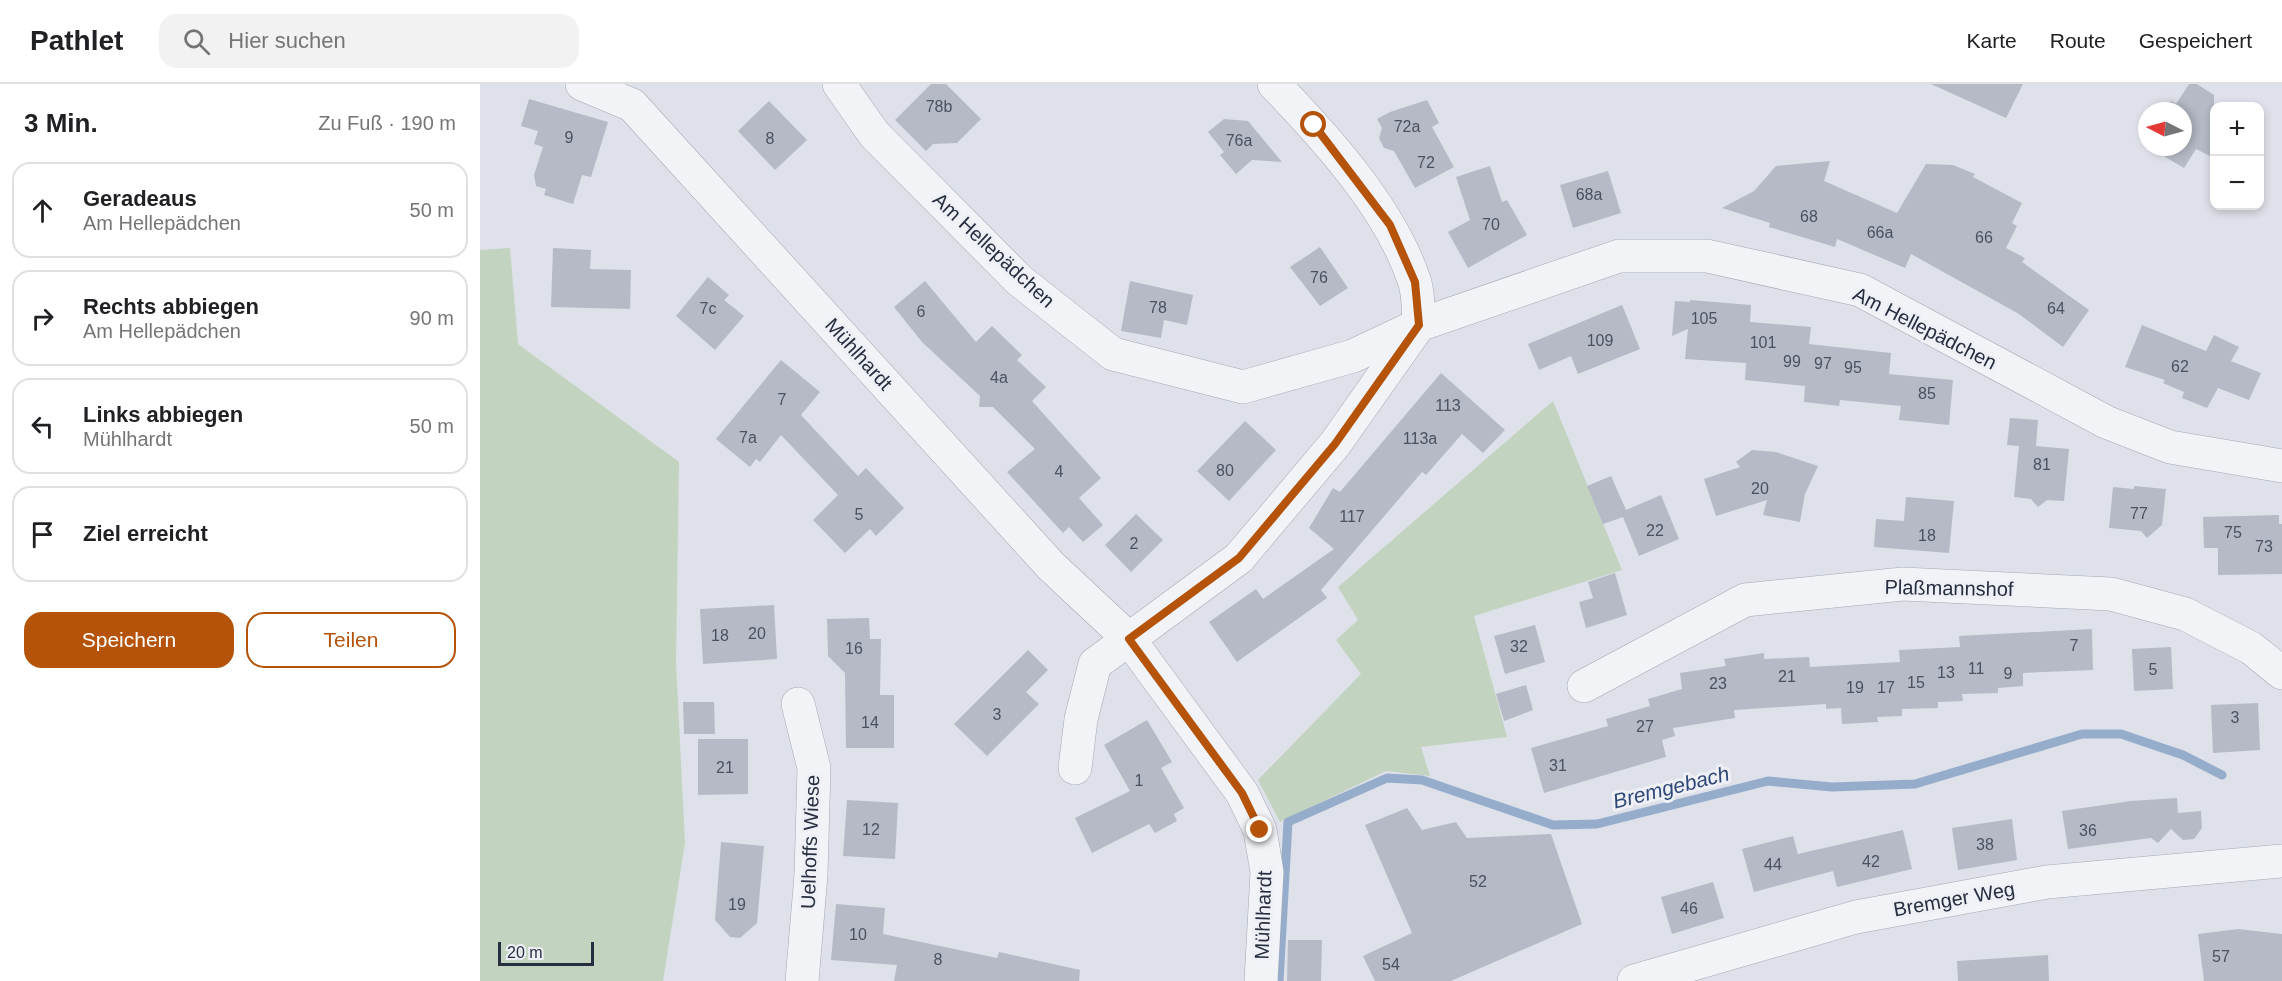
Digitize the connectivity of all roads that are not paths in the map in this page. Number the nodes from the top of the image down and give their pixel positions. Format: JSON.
{"nodes":[{"id":1,"x":582,"y":84,"type":"edge"},
{"id":2,"x":839,"y":84,"type":"edge"},
{"id":3,"x":1274,"y":84,"type":"edge"},
{"id":4,"x":1419,"y":325,"type":"junction"},
{"id":5,"x":2282,"y":466,"type":"edge"},
{"id":6,"x":1129,"y":639,"type":"junction"},
{"id":7,"x":2282,"y":673,"type":"edge"},
{"id":8,"x":1584,"y":686,"type":"dead end"},
{"id":9,"x":798,"y":704,"type":"dead end"},
{"id":10,"x":1076,"y":768,"type":"dead end"},
{"id":11,"x":2282,"y":861,"type":"edge"},
{"id":12,"x":802,"y":981,"type":"edge"},
{"id":13,"x":1261,"y":981,"type":"edge"},
{"id":14,"x":1634,"y":981,"type":"edge"}],
"edges":[{"from":1,"to":6,"type":"street","name":"Mühlhardt"},
{"from":2,"to":4,"type":"street","name":"Am Hellepädchen"},
{"from":3,"to":4,"type":"street"},
{"from":4,"to":5,"type":"street","name":"Am Hellepädchen"},
{"from":4,"to":6,"type":"street"},
{"from":6,"to":10,"type":"street"},
{"from":6,"to":13,"type":"street","name":"Mühlhardt"},
{"from":7,"to":8,"type":"street","name":"Plaßmannshof"},
{"from":9,"to":12,"type":"street","name":"Uelhoffs Wiese"},
{"from":11,"to":14,"type":"street","name":"Bremger Weg"}]}
